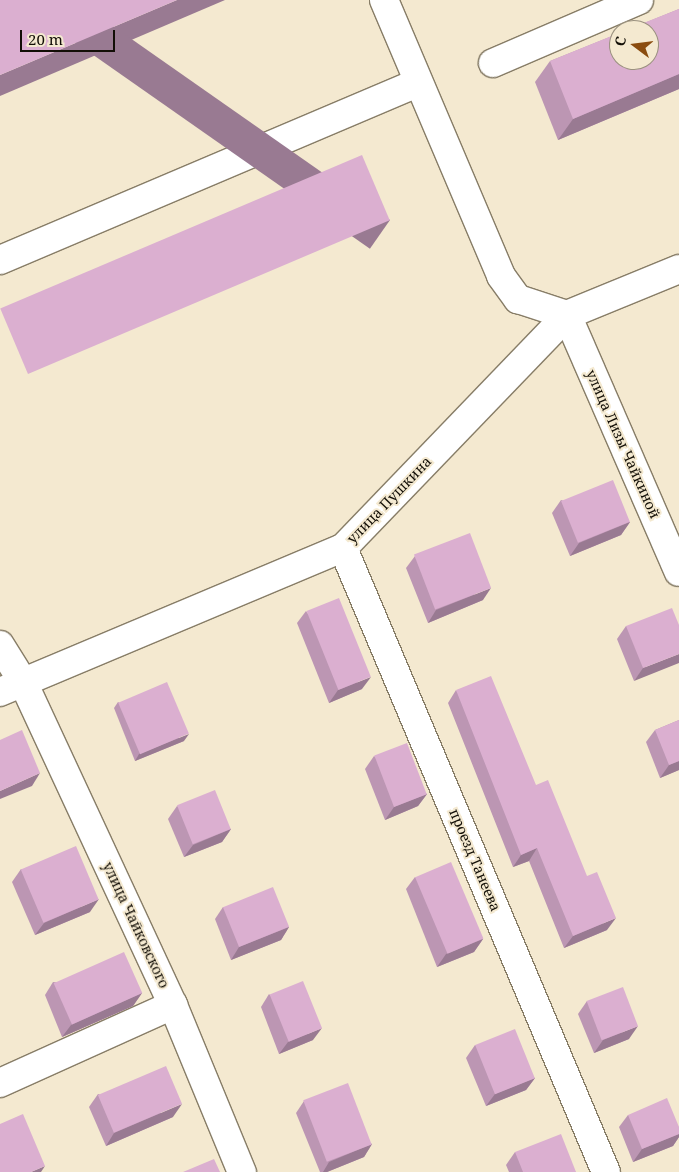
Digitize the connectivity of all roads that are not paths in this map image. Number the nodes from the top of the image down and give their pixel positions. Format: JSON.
{"nodes":[{"id":1,"x":384,"y":0,"type":"edge"},
{"id":2,"x":638,"y":0,"type":"edge"},
{"id":3,"x":493,"y":63,"type":"dead end"},
{"id":4,"x":417,"y":83,"type":"junction"},
{"id":5,"x":0,"y":260,"type":"edge"},
{"id":6,"x":679,"y":269,"type":"edge"},
{"id":7,"x":567,"y":315,"type":"junction"},
{"id":8,"x":343,"y":548,"type":"junction"},
{"id":9,"x":679,"y":572,"type":"edge"},
{"id":10,"x":0,"y":645,"type":"edge"},
{"id":11,"x":12,"y":687,"type":"edge"},
{"id":12,"x":173,"y":1005,"type":"junction"},
{"id":13,"x":0,"y":1083,"type":"edge"},
{"id":14,"x":242,"y":1172,"type":"edge"},
{"id":15,"x":606,"y":1172,"type":"edge"}],
"edges":[{"from":1,"to":4,"type":"street"},
{"from":2,"to":3,"type":"street"},
{"from":4,"to":5,"type":"street"},
{"from":4,"to":7,"type":"street"},
{"from":6,"to":7,"type":"street","name":"улица Пушкина"},
{"from":7,"to":8,"type":"street","name":"улица Пушкина"},
{"from":7,"to":9,"type":"street","name":"улица Лизы Чайкиной"},
{"from":8,"to":11,"type":"street","name":"улица Пушкина"},
{"from":8,"to":15,"type":"street","name":"проезд Танеева"},
{"from":10,"to":11,"type":"street","name":"улица Чайковского"},
{"from":11,"to":12,"type":"street","name":"улица Чайковского"},
{"from":12,"to":13,"type":"street"},
{"from":12,"to":14,"type":"street","name":"улица Чайковского"}]}
